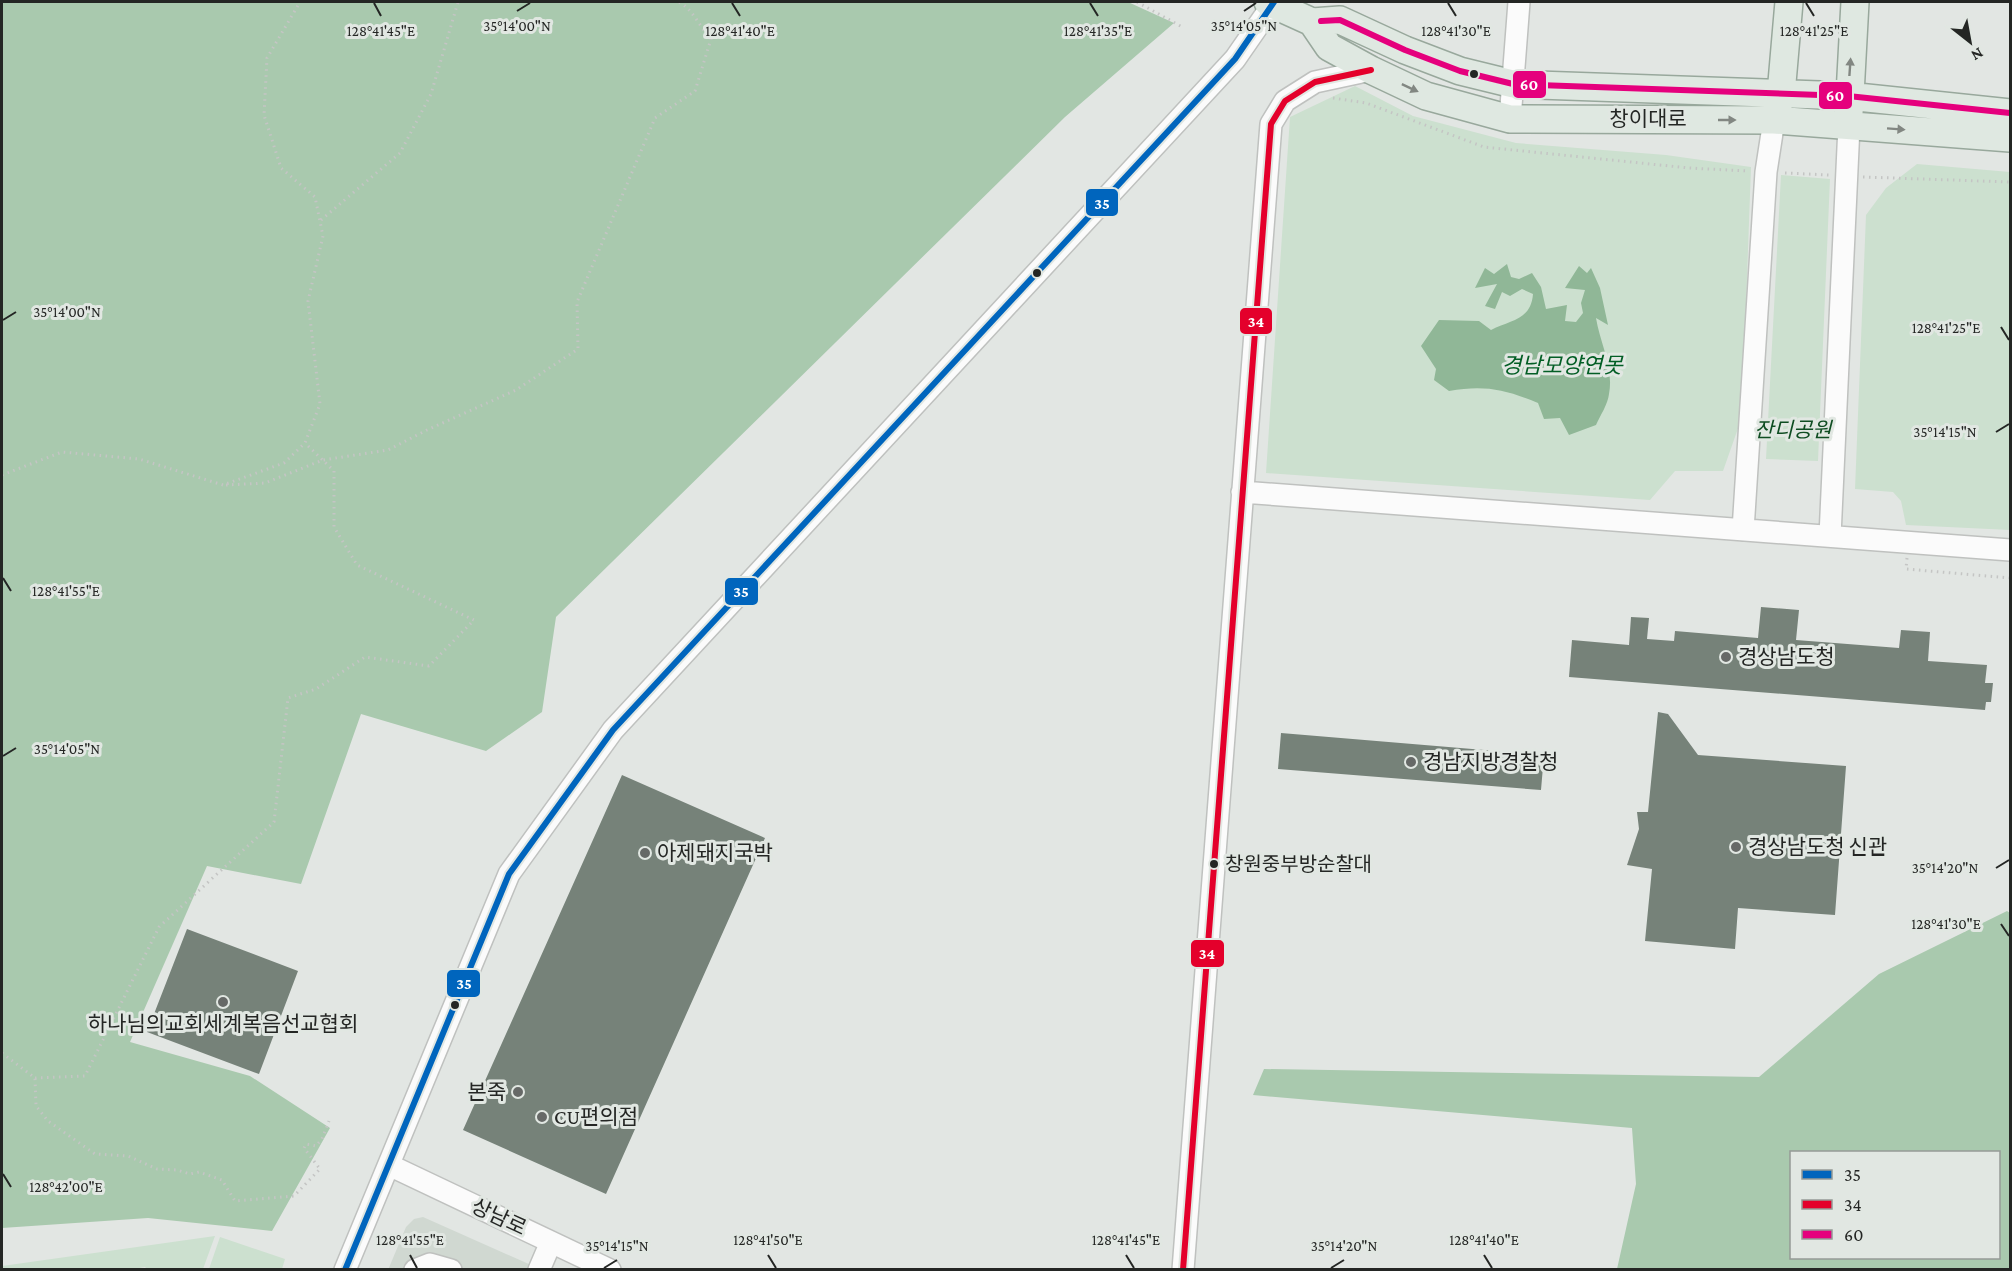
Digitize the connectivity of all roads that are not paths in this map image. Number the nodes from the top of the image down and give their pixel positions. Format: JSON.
{"nodes":[{"id":1,"x":1272,"y":2,"type":"edge"},
{"id":2,"x":1519,"y":2,"type":"edge"},
{"id":3,"x":1789,"y":2,"type":"edge"},
{"id":4,"x":1855,"y":2,"type":"edge"},
{"id":5,"x":1312,"y":22,"type":"junction"},
{"id":6,"x":1371,"y":70,"type":"junction"},
{"id":7,"x":1513,"y":84,"type":"junction"},
{"id":8,"x":1781,"y":94,"type":"junction"},
{"id":9,"x":1848,"y":96,"type":"junction"},
{"id":10,"x":2010,"y":113,"type":"edge"},
{"id":11,"x":1510,"y":119,"type":"junction"},
{"id":12,"x":1774,"y":120,"type":"junction"},
{"id":13,"x":1849,"y":126,"type":"junction"},
{"id":14,"x":2010,"y":138,"type":"edge"},
{"id":15,"x":1242,"y":492,"type":"junction"},
{"id":16,"x":1743,"y":530,"type":"junction"},
{"id":17,"x":1830,"y":536,"type":"junction"},
{"id":18,"x":2010,"y":550,"type":"edge"},
{"id":19,"x":389,"y":1165,"type":"junction"},
{"id":20,"x":558,"y":1245,"type":"junction"},
{"id":21,"x":345,"y":1269,"type":"edge"},
{"id":22,"x":415,"y":1269,"type":"edge"},
{"id":23,"x":451,"y":1269,"type":"edge"},
{"id":24,"x":539,"y":1269,"type":"edge"},
{"id":25,"x":554,"y":1269,"type":"edge"},
{"id":26,"x":610,"y":1269,"type":"edge"},
{"id":27,"x":1183,"y":1269,"type":"edge"}],
"edges":[{"from":1,"to":5,"type":"main road","name":"창이대로"},
{"from":1,"to":19,"type":"street"},
{"from":2,"to":7,"type":"street"},
{"from":3,"to":8,"type":"main road"},
{"from":9,"to":4,"type":"main road","one_way":true},
{"from":5,"to":6,"type":"main road","name":"창이대로"},
{"from":5,"to":7,"type":"main road","name":"창이대로"},
{"from":6,"to":11,"type":"main road","name":"창이대로","one_way":true},
{"from":6,"to":15,"type":"street"},
{"from":7,"to":8,"type":"main road","name":"창이대로"},
{"from":7,"to":11,"type":"street"},
{"from":8,"to":9,"type":"main road","name":"창이대로"},
{"from":8,"to":12,"type":"main road"},
{"from":9,"to":10,"type":"main road","name":"창이대로"},
{"from":9,"to":13,"type":"main road"},
{"from":11,"to":12,"type":"main road","name":"창이대로","one_way":true},
{"from":12,"to":13,"type":"main road","name":"창이대로"},
{"from":12,"to":16,"type":"street"},
{"from":13,"to":14,"type":"main road","name":"창이대로","one_way":true},
{"from":13,"to":17,"type":"street"},
{"from":15,"to":16,"type":"street"},
{"from":15,"to":27,"type":"street"},
{"from":16,"to":17,"type":"street"},
{"from":17,"to":18,"type":"street"},
{"from":19,"to":20,"type":"street","name":"상남로"},
{"from":19,"to":21,"type":"street"},
{"from":20,"to":24,"type":"street"},
{"from":20,"to":25,"type":"street"},
{"from":20,"to":26,"type":"street","name":"상남로"},
{"from":22,"to":23,"type":"street"}]}
